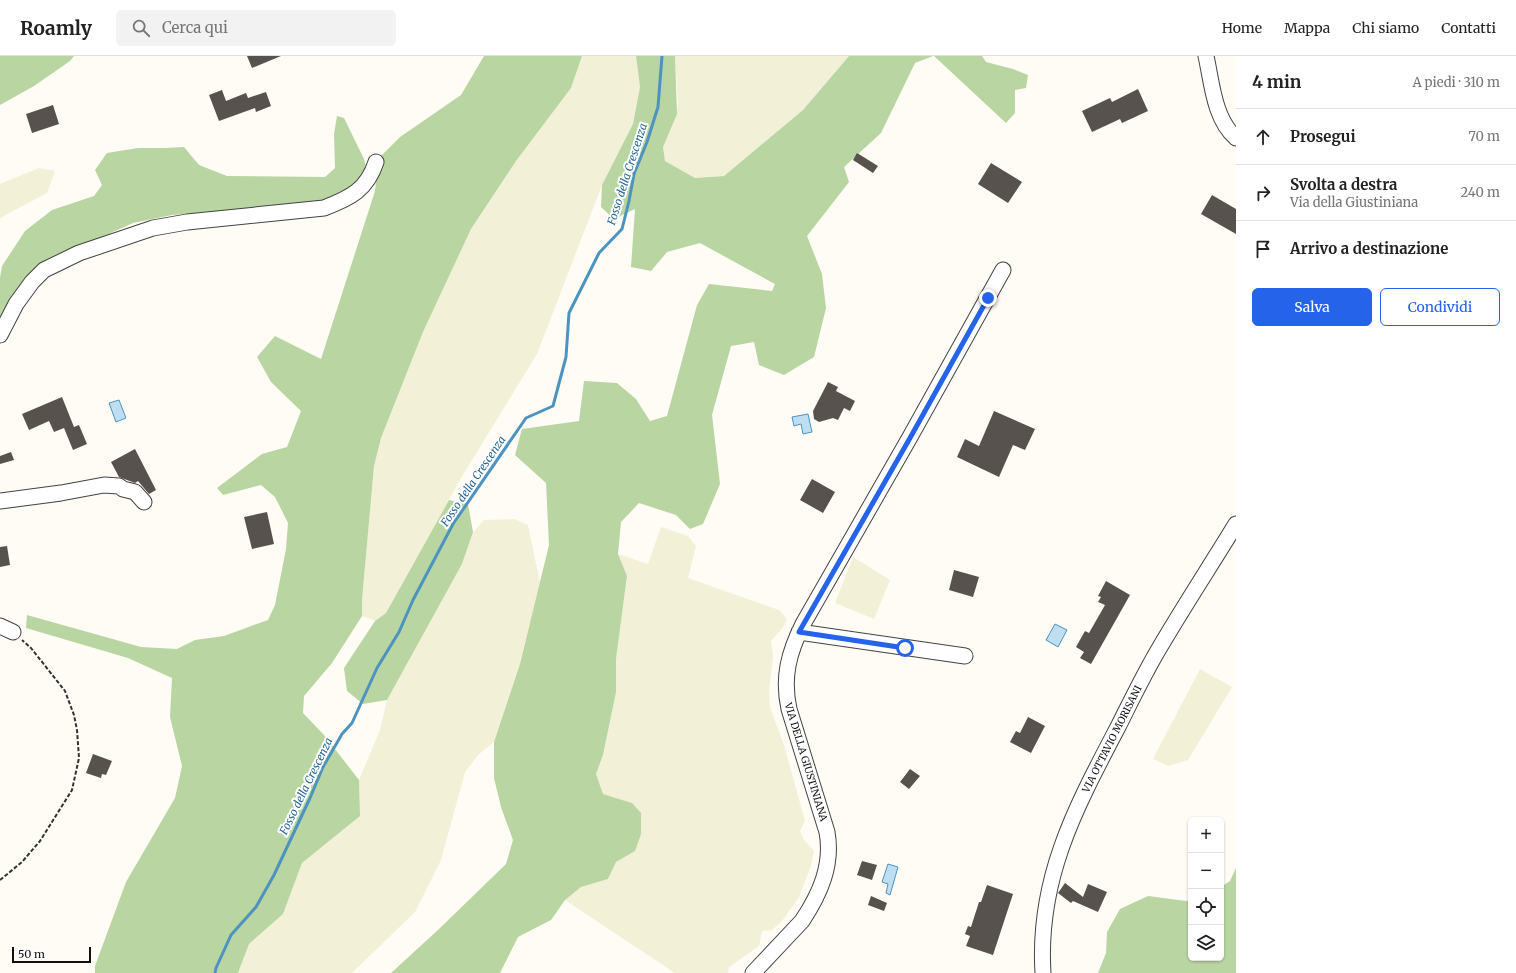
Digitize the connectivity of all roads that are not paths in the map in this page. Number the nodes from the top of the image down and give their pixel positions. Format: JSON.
{"nodes":[{"id":1,"x":1206,"y":56,"type":"edge"},
{"id":2,"x":1236,"y":138,"type":"edge"},
{"id":3,"x":376,"y":162,"type":"dead end"},
{"id":4,"x":1003,"y":270,"type":"dead end"},
{"id":5,"x":0,"y":335,"type":"edge"},
{"id":6,"x":0,"y":501,"type":"edge"},
{"id":7,"x":144,"y":502,"type":"dead end"},
{"id":8,"x":1236,"y":524,"type":"edge"},
{"id":9,"x":799,"y":632,"type":"junction"},
{"id":10,"x":965,"y":656,"type":"dead end"},
{"id":11,"x":753,"y":973,"type":"edge"},
{"id":12,"x":1044,"y":973,"type":"edge"}],
"edges":[{"from":1,"to":2,"type":"street"},
{"from":3,"to":5,"type":"street"},
{"from":4,"to":9,"type":"street","name":"VIA DELLA GIUSTINIANA"},
{"from":6,"to":7,"type":"street"},
{"from":8,"to":12,"type":"street","name":"VIA OTTAVIO MORISANI"},
{"from":9,"to":10,"type":"street"},
{"from":9,"to":11,"type":"street","name":"VIA DELLA GIUSTINIANA"}]}
